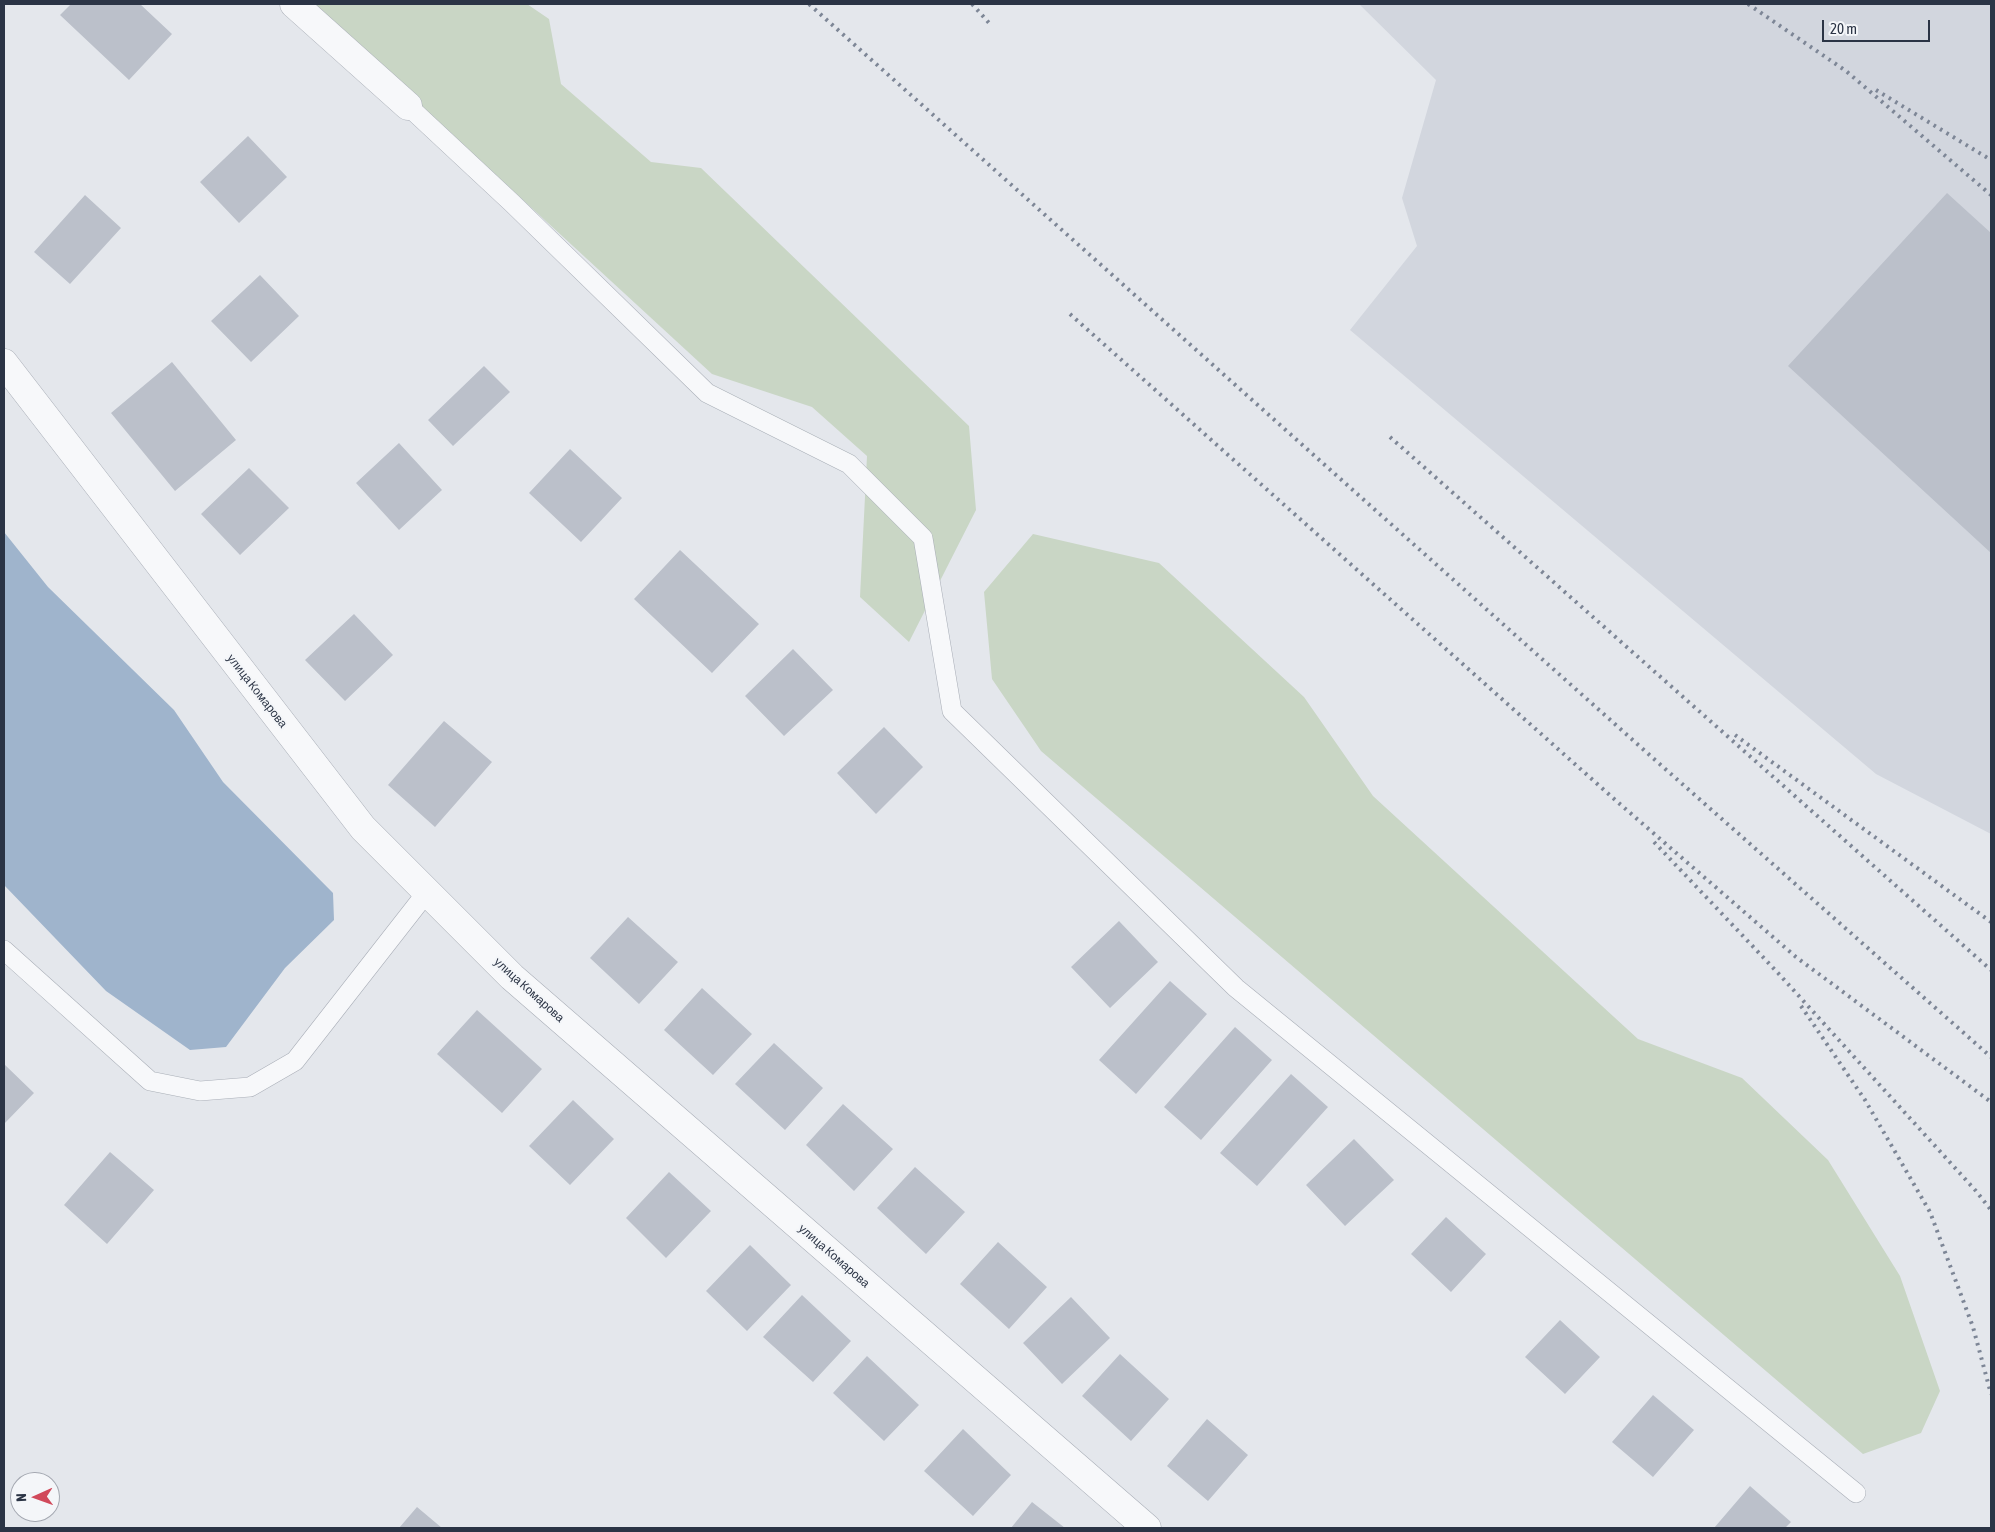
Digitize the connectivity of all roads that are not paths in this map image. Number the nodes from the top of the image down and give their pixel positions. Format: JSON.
{"nodes":[{"id":1,"x":294,"y":4,"type":"edge"},
{"id":2,"x":408,"y":106,"type":"joint"},
{"id":3,"x":4,"y":363,"type":"edge"},
{"id":4,"x":427,"y":892,"type":"junction"},
{"id":5,"x":4,"y":950,"type":"edge"},
{"id":6,"x":1856,"y":1493,"type":"dead end"},
{"id":7,"x":1147,"y":1528,"type":"edge"}],
"edges":[{"from":1,"to":2,"type":"street"},
{"from":2,"to":6,"type":"lane"},
{"from":3,"to":4,"type":"street","name":"улица Комарова"},
{"from":4,"to":5,"type":"lane"},
{"from":4,"to":7,"type":"street","name":"улица Комарова"}]}
